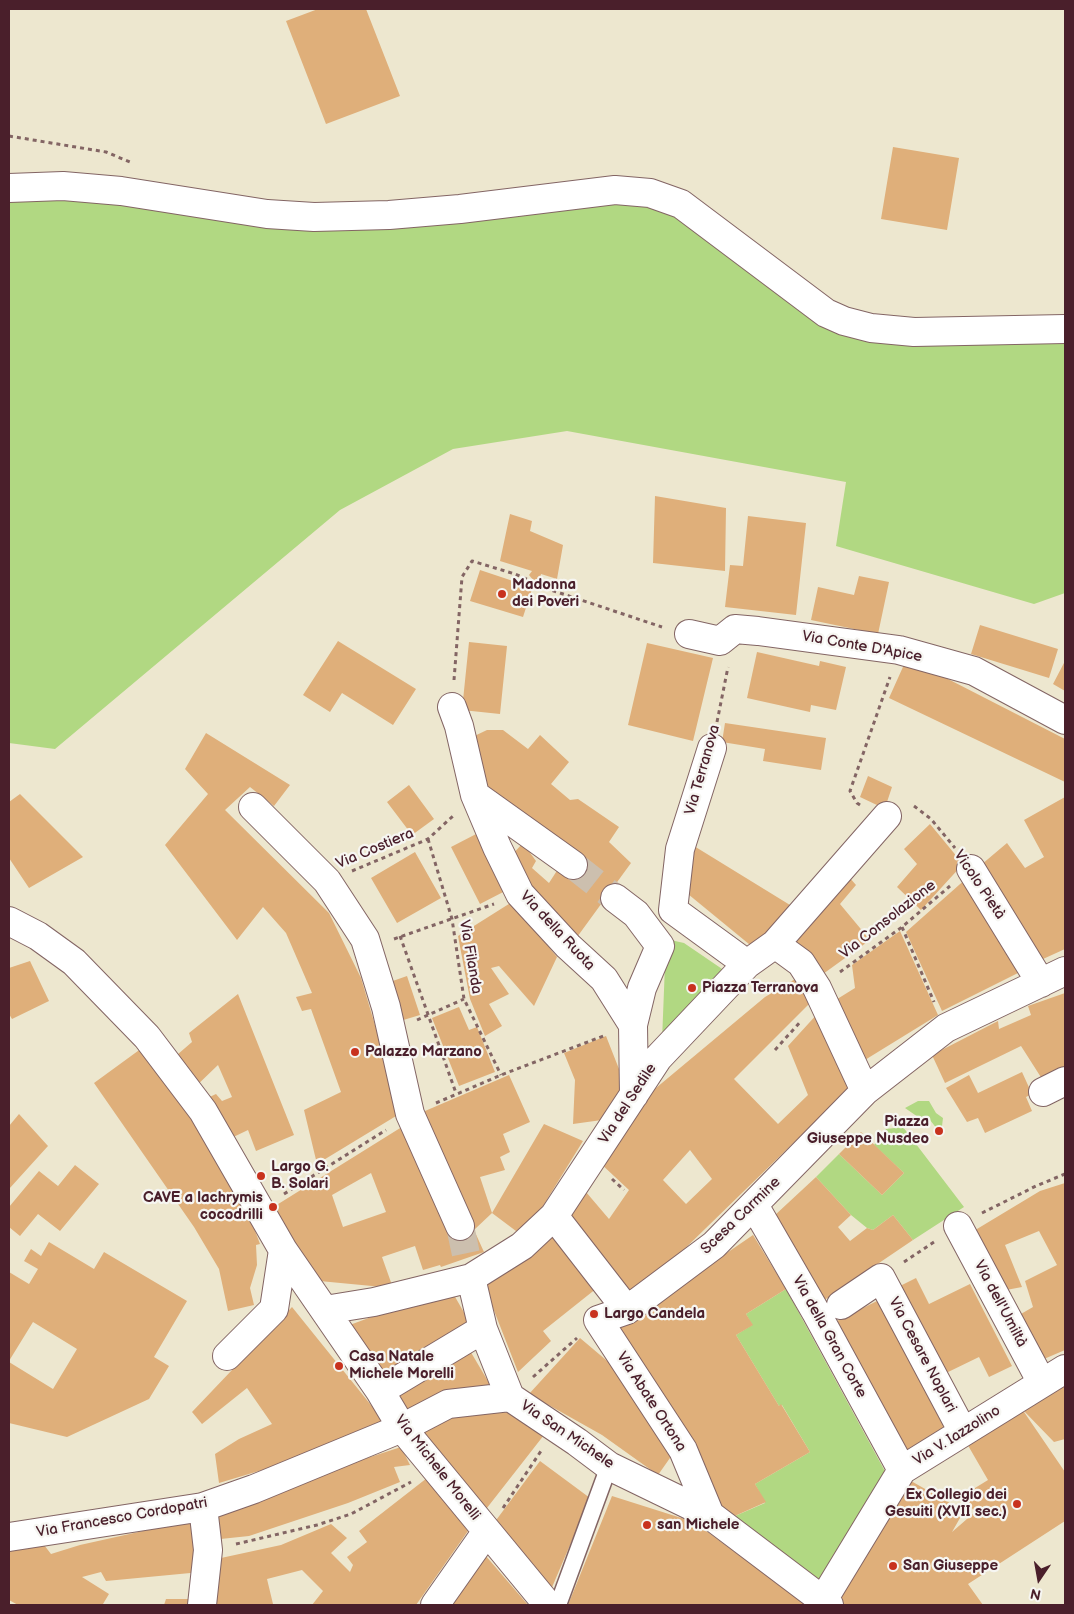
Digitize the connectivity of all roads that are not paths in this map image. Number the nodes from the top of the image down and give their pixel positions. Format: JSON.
{"nodes":[{"id":1,"x":9,"y":188,"type":"edge"},
{"id":2,"x":1065,"y":329,"type":"edge"},
{"id":3,"x":689,"y":634,"type":"road end"},
{"id":4,"x":452,"y":707,"type":"road end"},
{"id":5,"x":1065,"y":720,"type":"edge"},
{"id":6,"x":712,"y":748,"type":"road end"},
{"id":7,"x":475,"y":795,"type":"junction"},
{"id":8,"x":253,"y":806,"type":"dead end"},
{"id":9,"x":887,"y":816,"type":"road end"},
{"id":10,"x":573,"y":865,"type":"tunnel mouth"},
{"id":11,"x":971,"y":869,"type":"road end"},
{"id":12,"x":615,"y":898,"type":"tunnel mouth"},
{"id":13,"x":9,"y":921,"type":"edge"},
{"id":14,"x":775,"y":944,"type":"junction"},
{"id":15,"x":747,"y":964,"type":"junction"},
{"id":16,"x":1065,"y":971,"type":"edge"},
{"id":17,"x":1041,"y":983,"type":"junction"},
{"id":18,"x":633,"y":1025,"type":"junction"},
{"id":19,"x":865,"y":1091,"type":"junction"},
{"id":20,"x":634,"y":1095,"type":"junction"},
{"id":21,"x":754,"y":1205,"type":"junction"},
{"id":22,"x":554,"y":1216,"type":"junction"},
{"id":23,"x":460,"y":1226,"type":"tunnel mouth"},
{"id":24,"x":958,"y":1226,"type":"dead end"},
{"id":25,"x":283,"y":1250,"type":"junction"},
{"id":26,"x":471,"y":1278,"type":"junction"},
{"id":27,"x":841,"y":1305,"type":"dead end"},
{"id":28,"x":325,"y":1310,"type":"junction"},
{"id":29,"x":627,"y":1310,"type":"junction"},
{"id":30,"x":598,"y":1320,"type":"joint"},
{"id":31,"x":482,"y":1328,"type":"junction"},
{"id":32,"x":227,"y":1356,"type":"dead end"},
{"id":33,"x":1065,"y":1369,"type":"edge"},
{"id":34,"x":1042,"y":1383,"type":"junction"},
{"id":35,"x":380,"y":1391,"type":"junction"},
{"id":36,"x":510,"y":1397,"type":"junction"},
{"id":37,"x":402,"y":1428,"type":"junction"},
{"id":38,"x":963,"y":1432,"type":"junction"},
{"id":39,"x":609,"y":1466,"type":"junction"},
{"id":40,"x":902,"y":1470,"type":"junction"},
{"id":41,"x":203,"y":1507,"type":"junction"},
{"id":42,"x":710,"y":1515,"type":"junction"},
{"id":43,"x":487,"y":1531,"type":"junction"},
{"id":44,"x":9,"y":1537,"type":"edge"},
{"id":45,"x":824,"y":1604,"type":"edge"},
{"id":46,"x":202,"y":1605,"type":"edge"},
{"id":47,"x":434,"y":1605,"type":"edge"},
{"id":48,"x":548,"y":1605,"type":"edge"},
{"id":49,"x":558,"y":1605,"type":"edge"}],
"edges":[{"from":1,"to":2,"type":"street"},
{"from":3,"to":5,"type":"street","name":"Via Conte D'Apice"},
{"from":4,"to":7,"type":"street","name":"Via della Ruota"},
{"from":6,"to":15,"type":"street","name":"Via Terranova"},
{"from":7,"to":10,"type":"street"},
{"from":7,"to":18,"type":"street","name":"Via della Ruota"},
{"from":8,"to":23,"type":"street"},
{"from":9,"to":14,"type":"street","name":"Via del Sedile"},
{"from":11,"to":17,"type":"street","name":"Vicolo Pietà"},
{"from":12,"to":18,"type":"street"},
{"from":13,"to":25,"type":"street","name":"Via Michele Morelli"},
{"from":14,"to":15,"type":"street","name":"Via del Sedile"},
{"from":14,"to":19,"type":"street"},
{"from":15,"to":20,"type":"street","name":"Via del Sedile"},
{"from":16,"to":17,"type":"street","name":"Scesa Carmine"},
{"from":17,"to":19,"type":"street","name":"Scesa Carmine"},
{"from":18,"to":20,"type":"street"},
{"from":19,"to":21,"type":"street","name":"Scesa Carmine"},
{"from":20,"to":22,"type":"street","name":"Via del Sedile"},
{"from":21,"to":29,"type":"street","name":"Scesa Carmine"},
{"from":21,"to":40,"type":"street","name":"Via della Gran Corte"},
{"from":22,"to":26,"type":"street","name":"Via del Sedile"},
{"from":22,"to":29,"type":"street"},
{"from":24,"to":34,"type":"street","name":"Via dell'Umiltà"},
{"from":25,"to":28,"type":"street","name":"Via Michele Morelli"},
{"from":25,"to":32,"type":"street"},
{"from":26,"to":28,"type":"street","name":"Via del Sedile"},
{"from":26,"to":31,"type":"street","name":"Via San Michele"},
{"from":27,"to":38,"type":"street","name":"Via Cesare Noplari"},
{"from":28,"to":35,"type":"street","name":"Via Michele Morelli"},
{"from":29,"to":30,"type":"street","name":"Scesa Carmine"},
{"from":30,"to":42,"type":"street","name":"Via Abate Ortona"},
{"from":31,"to":35,"type":"street"},
{"from":31,"to":36,"type":"street","name":"Via San Michele"},
{"from":33,"to":34,"type":"street","name":"Via V. Iazzolino"},
{"from":34,"to":38,"type":"street","name":"Via V. Iazzolino"},
{"from":35,"to":37,"type":"street","name":"Via Michele Morelli"},
{"from":36,"to":37,"type":"street"},
{"from":36,"to":39,"type":"street","name":"Via San Michele"},
{"from":37,"to":41,"type":"street","name":"Via Francesco Cordopatri"},
{"from":37,"to":43,"type":"street","name":"Via Michele Morelli"},
{"from":38,"to":40,"type":"street","name":"Via V. Iazzolino"},
{"from":39,"to":42,"type":"street","name":"Via San Michele"},
{"from":39,"to":49,"type":"lane"},
{"from":40,"to":45,"type":"street","name":"Via V. Iazzolino"},
{"from":41,"to":44,"type":"street","name":"Via Francesco Cordopatri"},
{"from":41,"to":46,"type":"street"},
{"from":42,"to":45,"type":"street","name":"Via San Michele"},
{"from":43,"to":47,"type":"street"},
{"from":43,"to":48,"type":"street","name":"Via Michele Morelli"}]}
